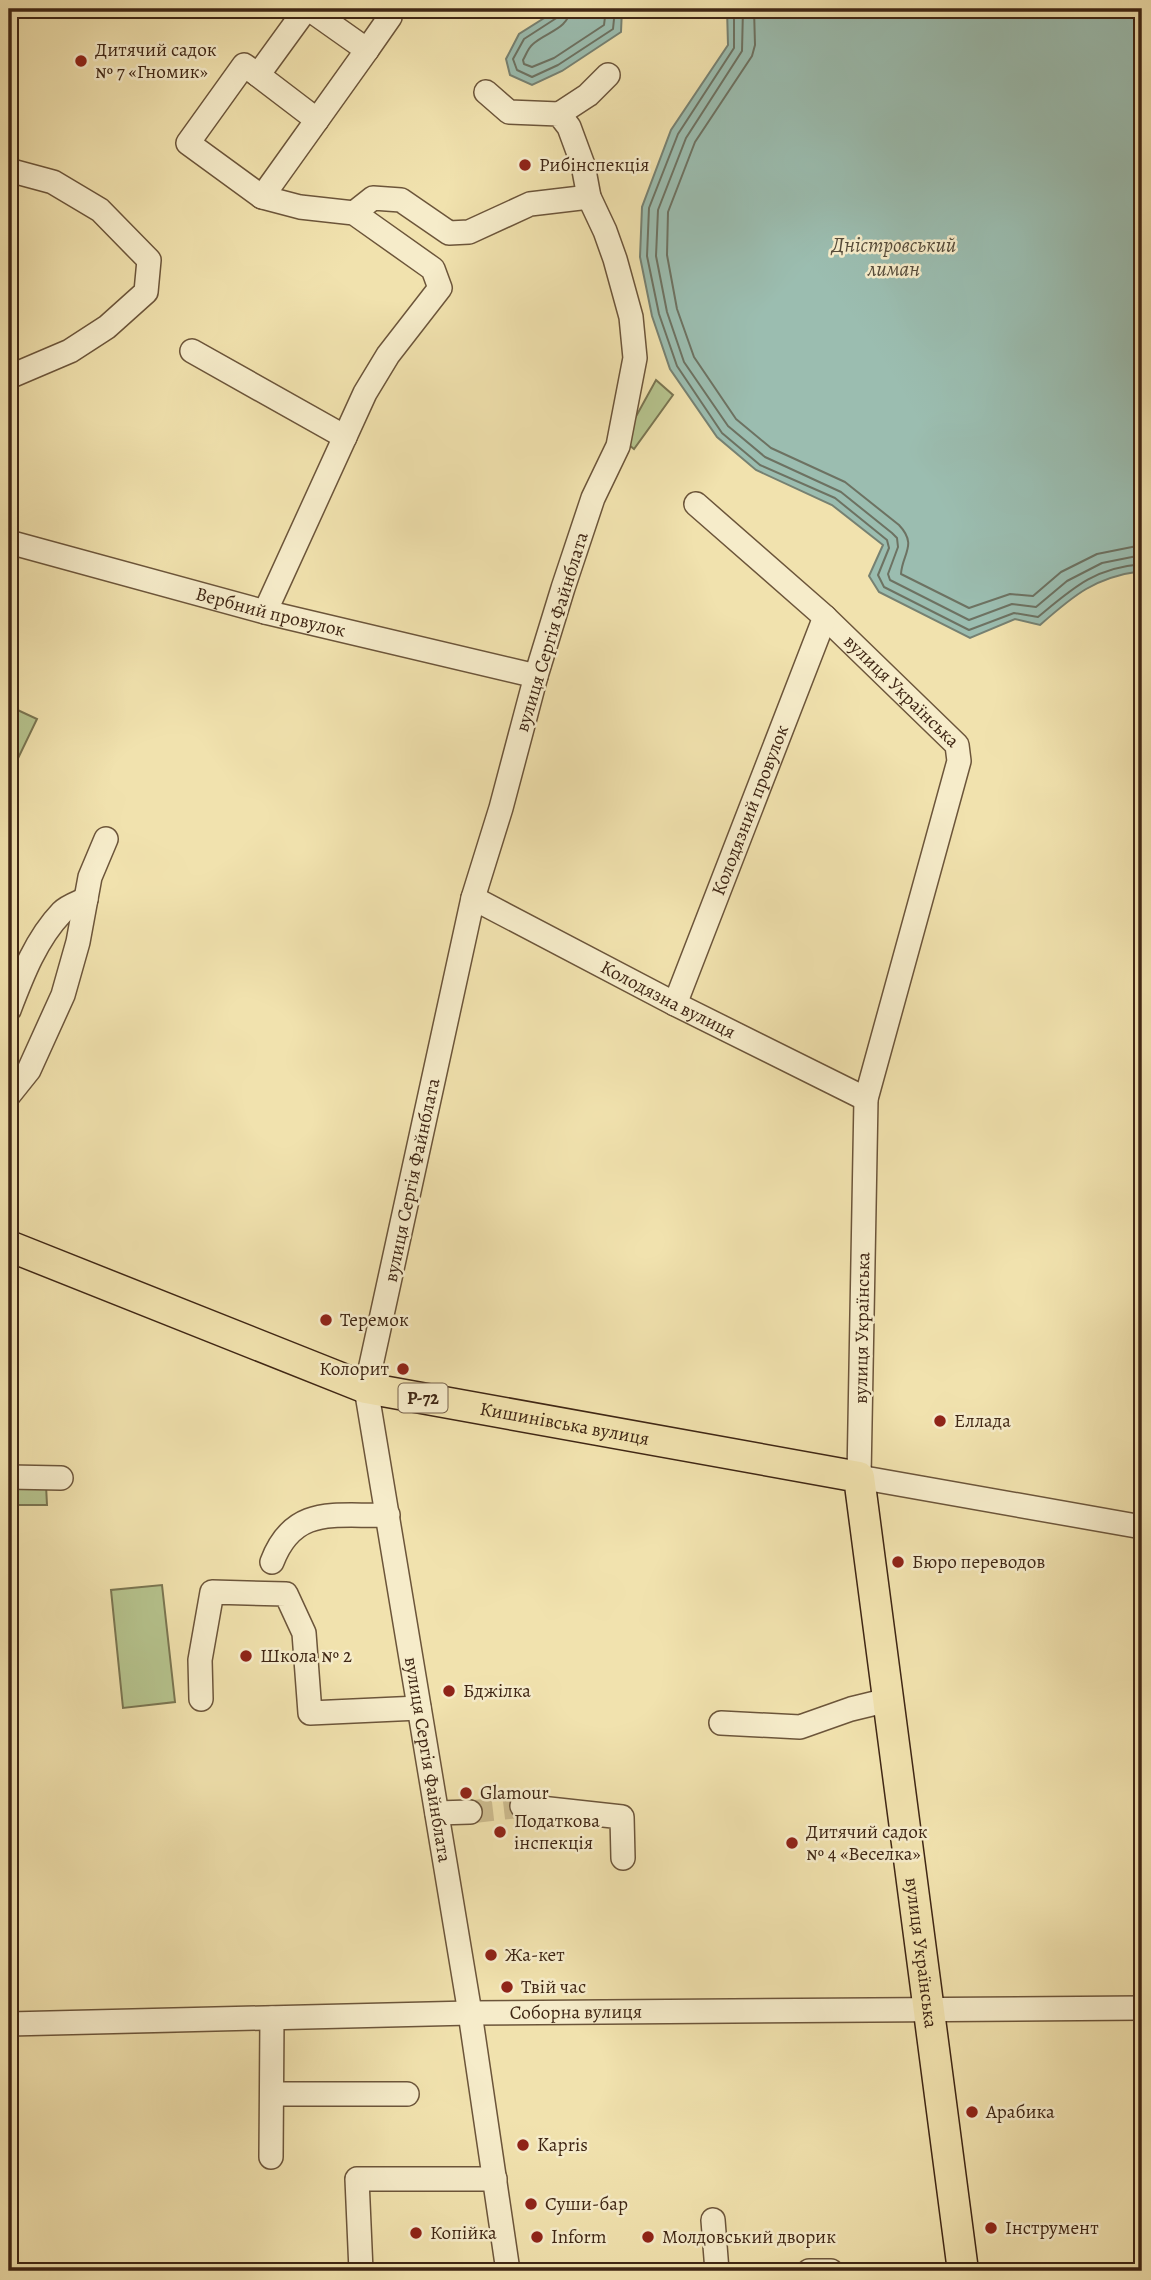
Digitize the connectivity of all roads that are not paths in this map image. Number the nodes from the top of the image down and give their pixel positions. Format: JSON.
{"nodes":[{"id":1,"x":307,"y":9,"type":"edge"},
{"id":2,"x":390,"y":17,"type":"dead end"},
{"id":3,"x":367,"y":50,"type":"junction"},
{"id":4,"x":258,"y":75,"type":"junction"},
{"id":5,"x":608,"y":75,"type":"dead end"},
{"id":6,"x":486,"y":92,"type":"dead end"},
{"id":7,"x":559,"y":114,"type":"junction"},
{"id":8,"x":317,"y":120,"type":"junction"},
{"id":9,"x":9,"y":177,"type":"edge"},
{"id":10,"x":262,"y":197,"type":"junction"},
{"id":11,"x":589,"y":197,"type":"junction"},
{"id":12,"x":354,"y":213,"type":"junction"},
{"id":13,"x":449,"y":233,"type":"junction"},
{"id":14,"x":433,"y":269,"type":"junction"},
{"id":15,"x":192,"y":351,"type":"dead end"},
{"id":16,"x":9,"y":377,"type":"edge"},
{"id":17,"x":345,"y":437,"type":"junction"},
{"id":18,"x":696,"y":504,"type":"dead end"},
{"id":19,"x":9,"y":542,"type":"edge"},
{"id":20,"x":265,"y":612,"type":"junction"},
{"id":21,"x":825,"y":617,"type":"junction"},
{"id":22,"x":536,"y":676,"type":"junction"},
{"id":23,"x":106,"y":839,"type":"dead end"},
{"id":24,"x":473,"y":898,"type":"junction"},
{"id":25,"x":86,"y":899,"type":"junction"},
{"id":26,"x":675,"y":1004,"type":"junction"},
{"id":27,"x":9,"y":1010,"type":"edge"},
{"id":28,"x":9,"y":1095,"type":"edge"},
{"id":29,"x":866,"y":1099,"type":"junction"},
{"id":30,"x":9,"y":1246,"type":"edge"},
{"id":31,"x":366,"y":1388,"type":"junction"},
{"id":32,"x":9,"y":1476,"type":"edge"},
{"id":33,"x":859,"y":1477,"type":"junction"},
{"id":34,"x":61,"y":1478,"type":"dead end"},
{"id":35,"x":388,"y":1515,"type":"junction"},
{"id":36,"x":1142,"y":1527,"type":"edge"},
{"id":37,"x":272,"y":1562,"type":"dead end"},
{"id":38,"x":201,"y":1699,"type":"dead end"},
{"id":39,"x":888,"y":1700,"type":"junction"},
{"id":40,"x":419,"y":1708,"type":"junction"},
{"id":41,"x":721,"y":1723,"type":"dead end"},
{"id":42,"x":522,"y":1806,"type":"tunnel mouth"},
{"id":43,"x":471,"y":1812,"type":"tunnel mouth"},
{"id":44,"x":437,"y":1813,"type":"junction"},
{"id":45,"x":623,"y":1858,"type":"dead end"},
{"id":46,"x":1142,"y":2008,"type":"edge"},
{"id":47,"x":928,"y":2010,"type":"junction"},
{"id":48,"x":470,"y":2013,"type":"junction"},
{"id":49,"x":272,"y":2018,"type":"junction"},
{"id":50,"x":9,"y":2024,"type":"edge"},
{"id":51,"x":272,"y":2094,"type":"junction"},
{"id":52,"x":407,"y":2094,"type":"dead end"},
{"id":53,"x":271,"y":2157,"type":"dead end"},
{"id":54,"x":495,"y":2179,"type":"junction"},
{"id":55,"x":713,"y":2220,"type":"dead end"},
{"id":56,"x":361,"y":2271,"type":"edge"},
{"id":57,"x":508,"y":2271,"type":"edge"},
{"id":58,"x":717,"y":2271,"type":"edge"},
{"id":59,"x":809,"y":2271,"type":"edge"},
{"id":60,"x":831,"y":2271,"type":"edge"},
{"id":61,"x":963,"y":2271,"type":"edge"}],
"edges":[{"from":1,"to":3,"type":"street"},
{"from":1,"to":4,"type":"street"},
{"from":2,"to":3,"type":"street"},
{"from":3,"to":8,"type":"street"},
{"from":4,"to":8,"type":"street"},
{"from":4,"to":10,"type":"street"},
{"from":5,"to":7,"type":"street"},
{"from":6,"to":7,"type":"street"},
{"from":7,"to":11,"type":"street","name":"вулиця Сергія Файнблата"},
{"from":8,"to":10,"type":"street"},
{"from":9,"to":16,"type":"street"},
{"from":10,"to":12,"type":"street"},
{"from":11,"to":13,"type":"street"},
{"from":11,"to":22,"type":"street","name":"вулиця Сергія Файнблата"},
{"from":12,"to":13,"type":"street"},
{"from":12,"to":14,"type":"street"},
{"from":13,"to":14,"type":"street"},
{"from":14,"to":17,"type":"street"},
{"from":15,"to":17,"type":"street"},
{"from":17,"to":20,"type":"street"},
{"from":18,"to":21,"type":"street","name":"вулиця Українська"},
{"from":19,"to":20,"type":"street","name":"Вербний провулок"},
{"from":20,"to":22,"type":"street","name":"Вербний провулок"},
{"from":21,"to":26,"type":"street","name":"Колодязний провулок"},
{"from":21,"to":29,"type":"street","name":"вулиця Українська"},
{"from":22,"to":24,"type":"street","name":"вулиця Сергія Файнблата"},
{"from":23,"to":25,"type":"street"},
{"from":24,"to":26,"type":"street","name":"Колодязна вулиця"},
{"from":24,"to":31,"type":"street","name":"вулиця Сергія Файнблата"},
{"from":25,"to":27,"type":"street"},
{"from":25,"to":28,"type":"street"},
{"from":26,"to":29,"type":"street","name":"Колодязна вулиця"},
{"from":29,"to":33,"type":"street","name":"вулиця Українська"},
{"from":30,"to":31,"type":"main road","name":"Кишинівська вулиця","number":"Р-72"},
{"from":31,"to":33,"type":"main road","name":"Кишинівська вулиця","number":"Р-72"},
{"from":31,"to":35,"type":"street","name":"вулиця Сергія Файнблата"},
{"from":32,"to":34,"type":"street"},
{"from":33,"to":36,"type":"street","name":"Кишинівська вулиця"},
{"from":33,"to":39,"type":"main road","name":"вулиця Українська"},
{"from":35,"to":37,"type":"street"},
{"from":35,"to":40,"type":"street","name":"вулиця Сергія Файнблата"},
{"from":38,"to":40,"type":"street"},
{"from":39,"to":41,"type":"street"},
{"from":39,"to":47,"type":"main road","name":"вулиця Українська"},
{"from":40,"to":44,"type":"street","name":"вулиця Сергія Файнблата"},
{"from":42,"to":45,"type":"street"},
{"from":43,"to":44,"type":"street"},
{"from":44,"to":48,"type":"street","name":"вулиця Сергія Файнблата"},
{"from":46,"to":47,"type":"street","name":"Соборна вулиця"},
{"from":47,"to":48,"type":"street","name":"Соборна вулиця"},
{"from":47,"to":61,"type":"main road","name":"вулиця Українська"},
{"from":48,"to":49,"type":"street","name":"Соборна вулиця"},
{"from":48,"to":54,"type":"street","name":"вулиця Сергія Файнблата"},
{"from":49,"to":50,"type":"street","name":"Соборна вулиця"},
{"from":49,"to":51,"type":"street"},
{"from":51,"to":52,"type":"street"},
{"from":51,"to":53,"type":"street"},
{"from":54,"to":56,"type":"street"},
{"from":54,"to":57,"type":"street","name":"вулиця Сергія Файнблата"},
{"from":55,"to":58,"type":"street"},
{"from":59,"to":60,"type":"street"}]}
